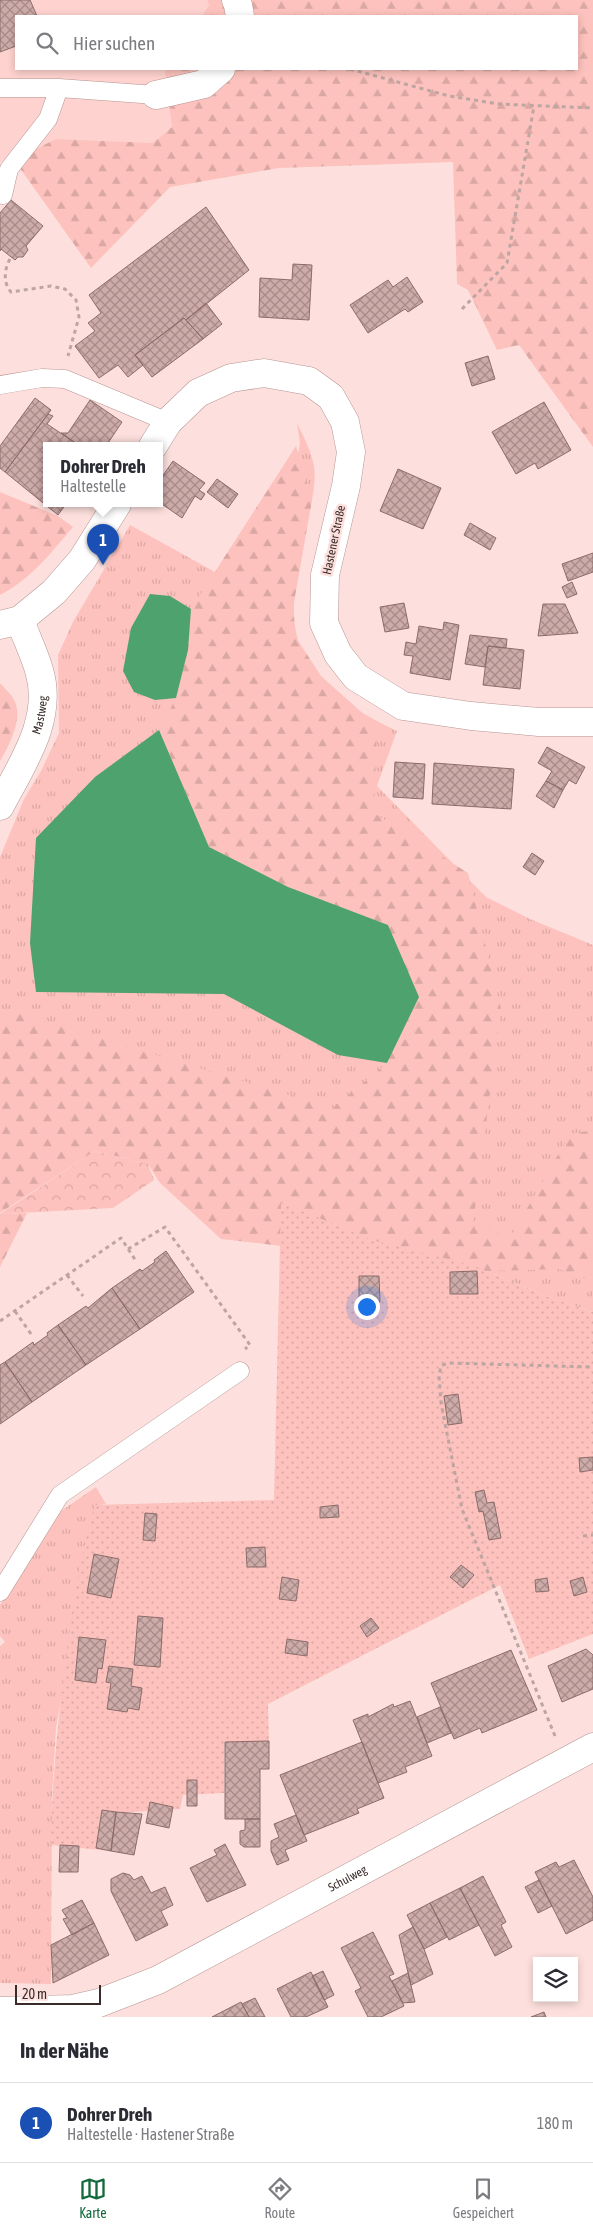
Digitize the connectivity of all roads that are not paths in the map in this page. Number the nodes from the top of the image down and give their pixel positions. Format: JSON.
{"nodes":[{"id":1,"x":236,"y":0,"type":"edge"},
{"id":2,"x":240,"y":15,"type":"edge"},
{"id":3,"x":220,"y":70,"type":"edge"},
{"id":4,"x":0,"y":88,"type":"edge"},
{"id":5,"x":59,"y":88,"type":"junction"},
{"id":6,"x":156,"y":95,"type":"joint"},
{"id":7,"x":3,"y":196,"type":"dead end"},
{"id":8,"x":0,"y":384,"type":"edge"},
{"id":9,"x":168,"y":422,"type":"junction"},
{"id":10,"x":156,"y":442,"type":"edge"},
{"id":11,"x":115,"y":507,"type":"edge"},
{"id":12,"x":10,"y":622,"type":"edge"},
{"id":13,"x":593,"y":722,"type":"edge"},
{"id":14,"x":0,"y":806,"type":"edge"},
{"id":15,"x":240,"y":1372,"type":"road end"},
{"id":16,"x":0,"y":1592,"type":"edge"},
{"id":17,"x":593,"y":1747,"type":"edge"},
{"id":18,"x":98,"y":2010,"type":"edge"},
{"id":19,"x":0,"y":2011,"type":"edge"}],
"edges":[{"from":1,"to":2,"type":"street"},
{"from":3,"to":6,"type":"street"},
{"from":4,"to":5,"type":"lane"},
{"from":5,"to":6,"type":"lane"},
{"from":5,"to":7,"type":"lane"},
{"from":8,"to":9,"type":"lane"},
{"from":9,"to":10,"type":"street","name":"Hastener Straße"},
{"from":9,"to":13,"type":"street","name":"Hastener Straße"},
{"from":11,"to":12,"type":"street"},
{"from":12,"to":14,"type":"street","name":"Mastweg"},
{"from":15,"to":16,"type":"lane"},
{"from":17,"to":18,"type":"street","name":"Schulweg"},
{"from":18,"to":19,"type":"street"}]}
